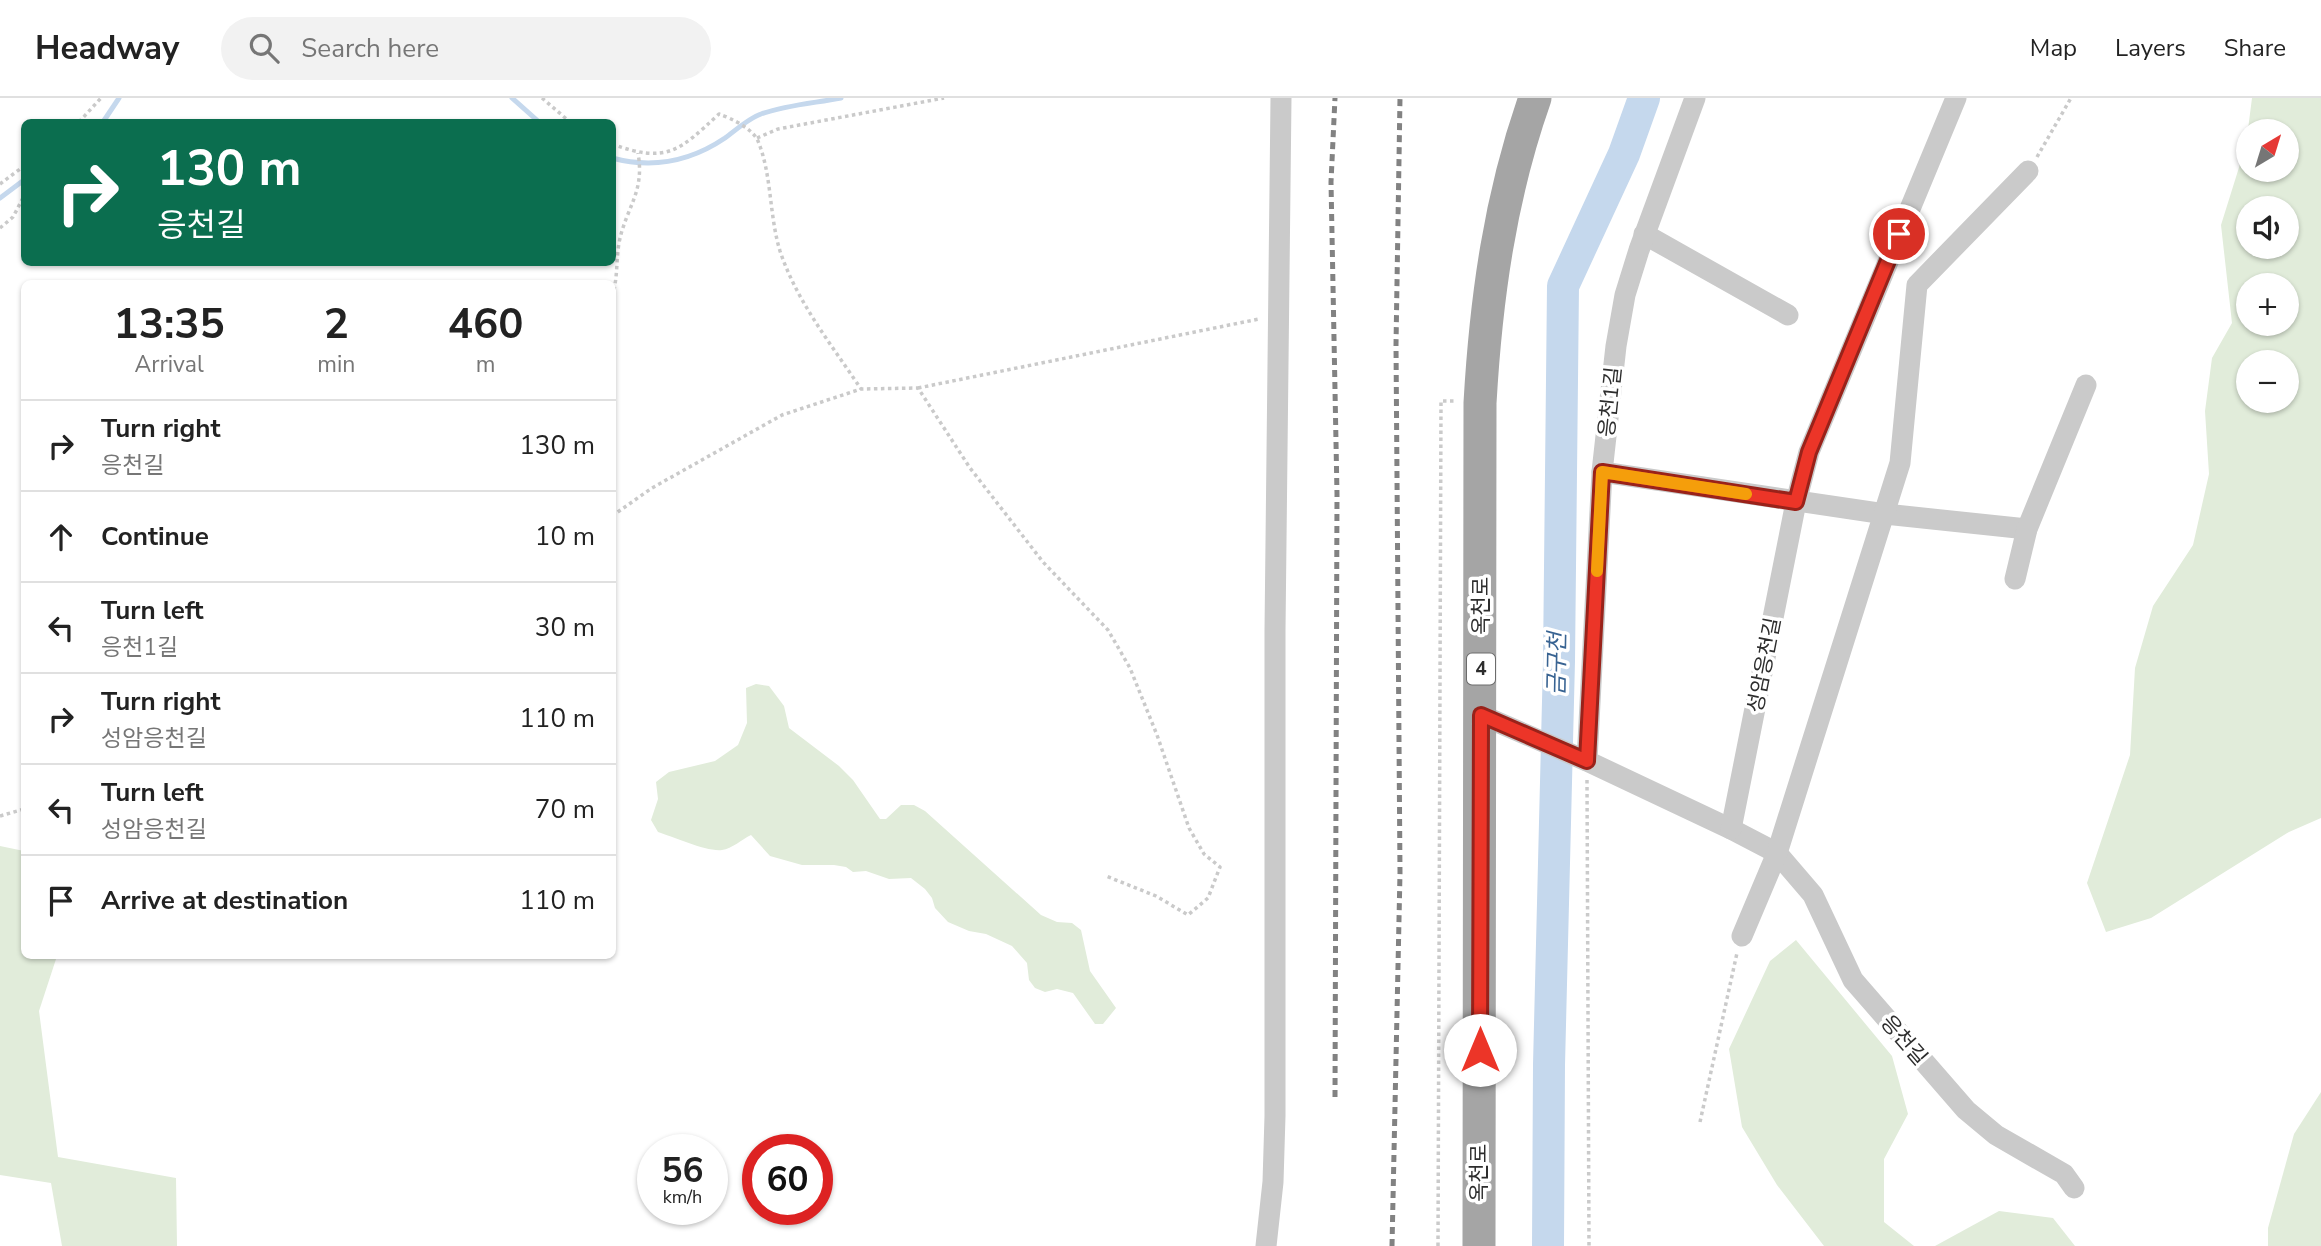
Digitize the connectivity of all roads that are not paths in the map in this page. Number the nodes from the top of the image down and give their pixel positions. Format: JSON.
{"nodes":[{"id":1,"x":1281,"y":98,"type":"edge"},
{"id":2,"x":1535,"y":98,"type":"edge"},
{"id":3,"x":1695,"y":98,"type":"edge"},
{"id":4,"x":1955,"y":98,"type":"edge"},
{"id":5,"x":2028,"y":171,"type":"road end"},
{"id":6,"x":1644,"y":234,"type":"junction"},
{"id":7,"x":1788,"y":315,"type":"dead end"},
{"id":8,"x":2086,"y":385,"type":"dead end"},
{"id":9,"x":1602,"y":472,"type":"junction"},
{"id":10,"x":1796,"y":502,"type":"junction"},
{"id":11,"x":1885,"y":514,"type":"junction"},
{"id":12,"x":2027,"y":529,"type":"junction"},
{"id":13,"x":2014,"y":579,"type":"dead end"},
{"id":14,"x":1481,"y":715,"type":"junction"},
{"id":15,"x":1582,"y":759,"type":"junction"},
{"id":16,"x":1731,"y":829,"type":"junction"},
{"id":17,"x":1777,"y":853,"type":"junction"},
{"id":18,"x":1742,"y":936,"type":"road end"},
{"id":19,"x":2074,"y":1188,"type":"dead end"},
{"id":20,"x":1266,"y":1246,"type":"edge"},
{"id":21,"x":1479,"y":1246,"type":"edge"}],
"edges":[{"from":1,"to":20,"type":"street"},
{"from":2,"to":14,"type":"main road","name":"옥천로","number":"4"},
{"from":3,"to":6,"type":"street","name":"응천1길"},
{"from":4,"to":10,"type":"street","name":"성암응천길"},
{"from":5,"to":11,"type":"street"},
{"from":6,"to":7,"type":"street"},
{"from":6,"to":9,"type":"street","name":"응천1길"},
{"from":8,"to":12,"type":"street"},
{"from":9,"to":10,"type":"street"},
{"from":9,"to":15,"type":"street","name":"응천1길"},
{"from":10,"to":11,"type":"street"},
{"from":10,"to":16,"type":"street","name":"성암응천길"},
{"from":11,"to":12,"type":"street"},
{"from":11,"to":17,"type":"street"},
{"from":12,"to":13,"type":"street"},
{"from":14,"to":15,"type":"street","name":"응천길"},
{"from":14,"to":21,"type":"main road","name":"옥천로","number":"4"},
{"from":15,"to":16,"type":"street","name":"응천길"},
{"from":16,"to":17,"type":"street","name":"응천길"},
{"from":17,"to":18,"type":"street"},
{"from":17,"to":19,"type":"street","name":"응천길"}]}
